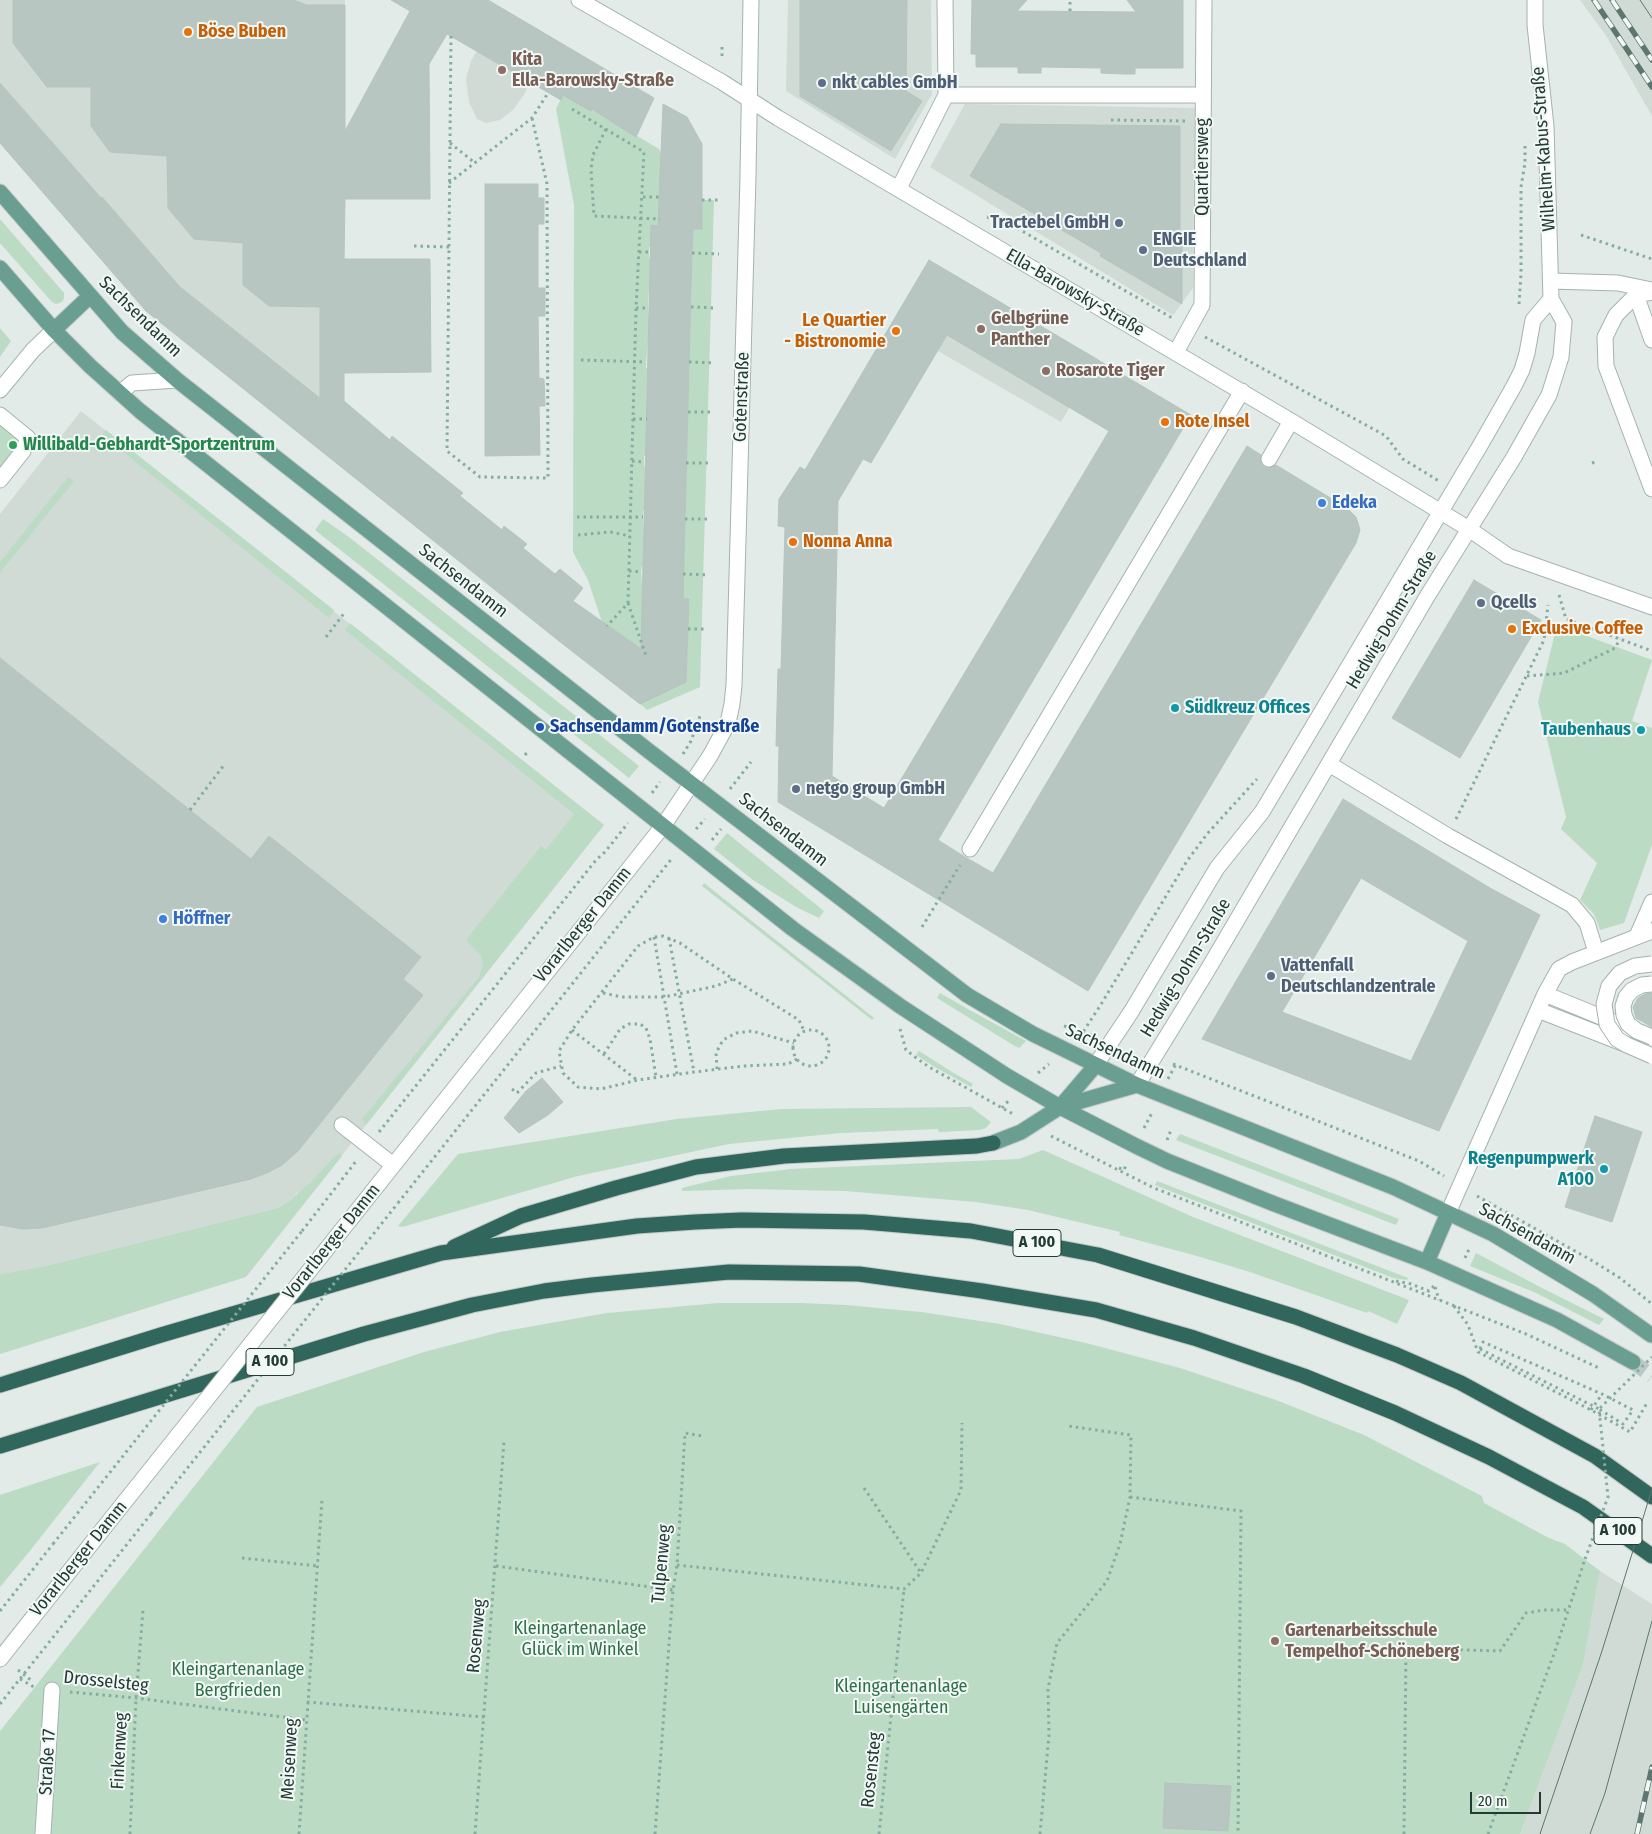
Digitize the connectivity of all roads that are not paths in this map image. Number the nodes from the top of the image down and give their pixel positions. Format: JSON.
{"nodes":[{"id":1,"x":579,"y":0,"type":"edge"},
{"id":2,"x":751,"y":0,"type":"edge"},
{"id":3,"x":945,"y":0,"type":"edge"},
{"id":4,"x":1204,"y":0,"type":"edge"},
{"id":5,"x":1535,"y":0,"type":"edge"},
{"id":6,"x":946,"y":95,"type":"junction"},
{"id":7,"x":1203,"y":95,"type":"junction"},
{"id":8,"x":749,"y":100,"type":"junction"},
{"id":9,"x":899,"y":188,"type":"junction"},
{"id":10,"x":0,"y":192,"type":"edge"},
{"id":11,"x":0,"y":268,"type":"edge"},
{"id":12,"x":1551,"y":281,"type":"junction"},
{"id":13,"x":1618,"y":283,"type":"junction"},
{"id":14,"x":1652,"y":291,"type":"edge"},
{"id":15,"x":1636,"y":295,"type":"junction"},
{"id":16,"x":90,"y":296,"type":"junction"},
{"id":17,"x":1551,"y":299,"type":"junction"},
{"id":18,"x":1652,"y":307,"type":"edge"},
{"id":19,"x":54,"y":330,"type":"junction"},
{"id":20,"x":1652,"y":340,"type":"edge"},
{"id":21,"x":1176,"y":352,"type":"junction"},
{"id":22,"x":178,"y":380,"type":"junction"},
{"id":23,"x":0,"y":390,"type":"edge"},
{"id":24,"x":1242,"y":392,"type":"junction"},
{"id":25,"x":120,"y":394,"type":"junction"},
{"id":26,"x":0,"y":415,"type":"edge"},
{"id":27,"x":1291,"y":421,"type":"junction"},
{"id":28,"x":1269,"y":460,"type":"dead end"},
{"id":29,"x":0,"y":480,"type":"edge"},
{"id":30,"x":1652,"y":489,"type":"edge"},
{"id":31,"x":1440,"y":512,"type":"junction"},
{"id":32,"x":1469,"y":529,"type":"junction"},
{"id":33,"x":1652,"y":607,"type":"edge"},
{"id":34,"x":1329,"y":764,"type":"junction"},
{"id":35,"x":692,"y":784,"type":"junction"},
{"id":36,"x":663,"y":826,"type":"junction"},
{"id":37,"x":970,"y":849,"type":"road end"},
{"id":38,"x":1652,"y":902,"type":"edge"},
{"id":39,"x":1652,"y":931,"type":"edge"},
{"id":40,"x":1637,"y":936,"type":"junction"},
{"id":41,"x":1596,"y":952,"type":"junction"},
{"id":42,"x":1652,"y":964,"type":"edge"},
{"id":43,"x":1652,"y":984,"type":"edge"},
{"id":44,"x":1545,"y":994,"type":"junction"},
{"id":45,"x":1538,"y":1010,"type":"junction"},
{"id":46,"x":1652,"y":1035,"type":"edge"},
{"id":47,"x":1652,"y":1050,"type":"edge"},
{"id":48,"x":1652,"y":1056,"type":"edge"},
{"id":49,"x":1095,"y":1066,"type":"junction"},
{"id":50,"x":1136,"y":1085,"type":"junction"},
{"id":51,"x":1060,"y":1107,"type":"junction"},
{"id":52,"x":342,"y":1125,"type":"dead end"},
{"id":53,"x":993,"y":1143,"type":"joint"},
{"id":54,"x":394,"y":1165,"type":"junction"},
{"id":55,"x":1448,"y":1213,"type":"junction"},
{"id":56,"x":441,"y":1252,"type":"junction"},
{"id":57,"x":1427,"y":1262,"type":"junction"},
{"id":58,"x":1651,"y":1335,"type":"edge"},
{"id":59,"x":1633,"y":1362,"type":"tunnel mouth"},
{"id":60,"x":0,"y":1385,"type":"edge"},
{"id":61,"x":0,"y":1446,"type":"edge"},
{"id":62,"x":1652,"y":1496,"type":"edge"},
{"id":63,"x":1652,"y":1556,"type":"edge"},
{"id":64,"x":0,"y":1659,"type":"edge"},
{"id":65,"x":47,"y":1690,"type":"road end"},
{"id":66,"x":43,"y":1834,"type":"edge"}],
"edges":[{"from":1,"to":8,"type":"street","name":"Ella-Barowsky-Straße"},
{"from":2,"to":8,"type":"street","name":"Gotenstraße"},
{"from":3,"to":6,"type":"street"},
{"from":4,"to":7,"type":"street","name":"Quartiersweg"},
{"from":5,"to":12,"type":"street","name":"Wilhelm-Kabus-Straße"},
{"from":6,"to":7,"type":"street","name":"Quartiersweg"},
{"from":6,"to":9,"type":"street"},
{"from":7,"to":21,"type":"street","name":"Quartiersweg"},
{"from":8,"to":9,"type":"street","name":"Ella-Barowsky-Straße"},
{"from":8,"to":35,"type":"street","name":"Gotenstraße"},
{"from":9,"to":21,"type":"street","name":"Ella-Barowsky-Straße"},
{"from":10,"to":16,"type":"main road","name":"Sachsendamm"},
{"from":11,"to":19,"type":"main road"},
{"from":12,"to":13,"type":"street"},
{"from":12,"to":17,"type":"street","name":"Wilhelm-Kabus-Straße"},
{"from":13,"to":14,"type":"street"},
{"from":13,"to":15,"type":"street"},
{"from":14,"to":15,"type":"street"},
{"from":15,"to":18,"type":"street"},
{"from":15,"to":20,"type":"street"},
{"from":15,"to":30,"type":"street"},
{"from":16,"to":19,"type":"main road"},
{"from":16,"to":22,"type":"main road","name":"Sachsendamm"},
{"from":17,"to":31,"type":"street"},
{"from":17,"to":32,"type":"street","name":"Wilhelm-Kabus-Straße"},
{"from":19,"to":23,"type":"street"},
{"from":19,"to":25,"type":"main road"},
{"from":21,"to":24,"type":"street","name":"Ella-Barowsky-Straße"},
{"from":22,"to":25,"type":"street"},
{"from":22,"to":35,"type":"main road","name":"Sachsendamm"},
{"from":24,"to":27,"type":"street","name":"Ella-Barowsky-Straße"},
{"from":24,"to":37,"type":"street"},
{"from":25,"to":36,"type":"main road"},
{"from":26,"to":29,"type":"street"},
{"from":27,"to":28,"type":"street"},
{"from":27,"to":31,"type":"street","name":"Ella-Barowsky-Straße"},
{"from":31,"to":32,"type":"street","name":"Ella-Barowsky-Straße"},
{"from":31,"to":49,"type":"street","name":"Hedwig-Dohm-Straße"},
{"from":32,"to":33,"type":"street","name":"Ella-Barowsky-Straße"},
{"from":32,"to":34,"type":"street","name":"Hedwig-Dohm-Straße"},
{"from":34,"to":41,"type":"street"},
{"from":34,"to":50,"type":"street","name":"Hedwig-Dohm-Straße"},
{"from":35,"to":36,"type":"street","name":"Gotenstraße"},
{"from":35,"to":49,"type":"main road","name":"Sachsendamm"},
{"from":36,"to":51,"type":"main road"},
{"from":36,"to":54,"type":"street","name":"Vorarlberger Damm"},
{"from":38,"to":40,"type":"street"},
{"from":39,"to":40,"type":"street"},
{"from":40,"to":41,"type":"street"},
{"from":41,"to":44,"type":"street"},
{"from":42,"to":48,"type":"street","bridge":true},
{"from":43,"to":46,"type":"street","bridge":true},
{"from":44,"to":45,"type":"street"},
{"from":44,"to":46,"type":"street"},
{"from":45,"to":47,"type":"street"},
{"from":45,"to":55,"type":"street"},
{"from":49,"to":50,"type":"main road","name":"Sachsendamm"},
{"from":49,"to":51,"type":"main road","name":"Hedwig-Dohm-Straße"},
{"from":50,"to":51,"type":"main road"},
{"from":50,"to":55,"type":"main road","name":"Sachsendamm"},
{"from":51,"to":53,"type":"main road"},
{"from":51,"to":57,"type":"main road"},
{"from":52,"to":54,"type":"street"},
{"from":53,"to":56,"type":"highway"},
{"from":54,"to":64,"type":"street","name":"Vorarlberger Damm","bridge":true},
{"from":55,"to":57,"type":"main road"},
{"from":55,"to":58,"type":"main road","name":"Sachsendamm"},
{"from":56,"to":60,"type":"highway","number":"A 100"},
{"from":56,"to":62,"type":"highway","number":"A 100"},
{"from":57,"to":59,"type":"main road"},
{"from":61,"to":63,"type":"highway","number":"A 100"},
{"from":65,"to":66,"type":"street","name":"Straße 17"}]}
